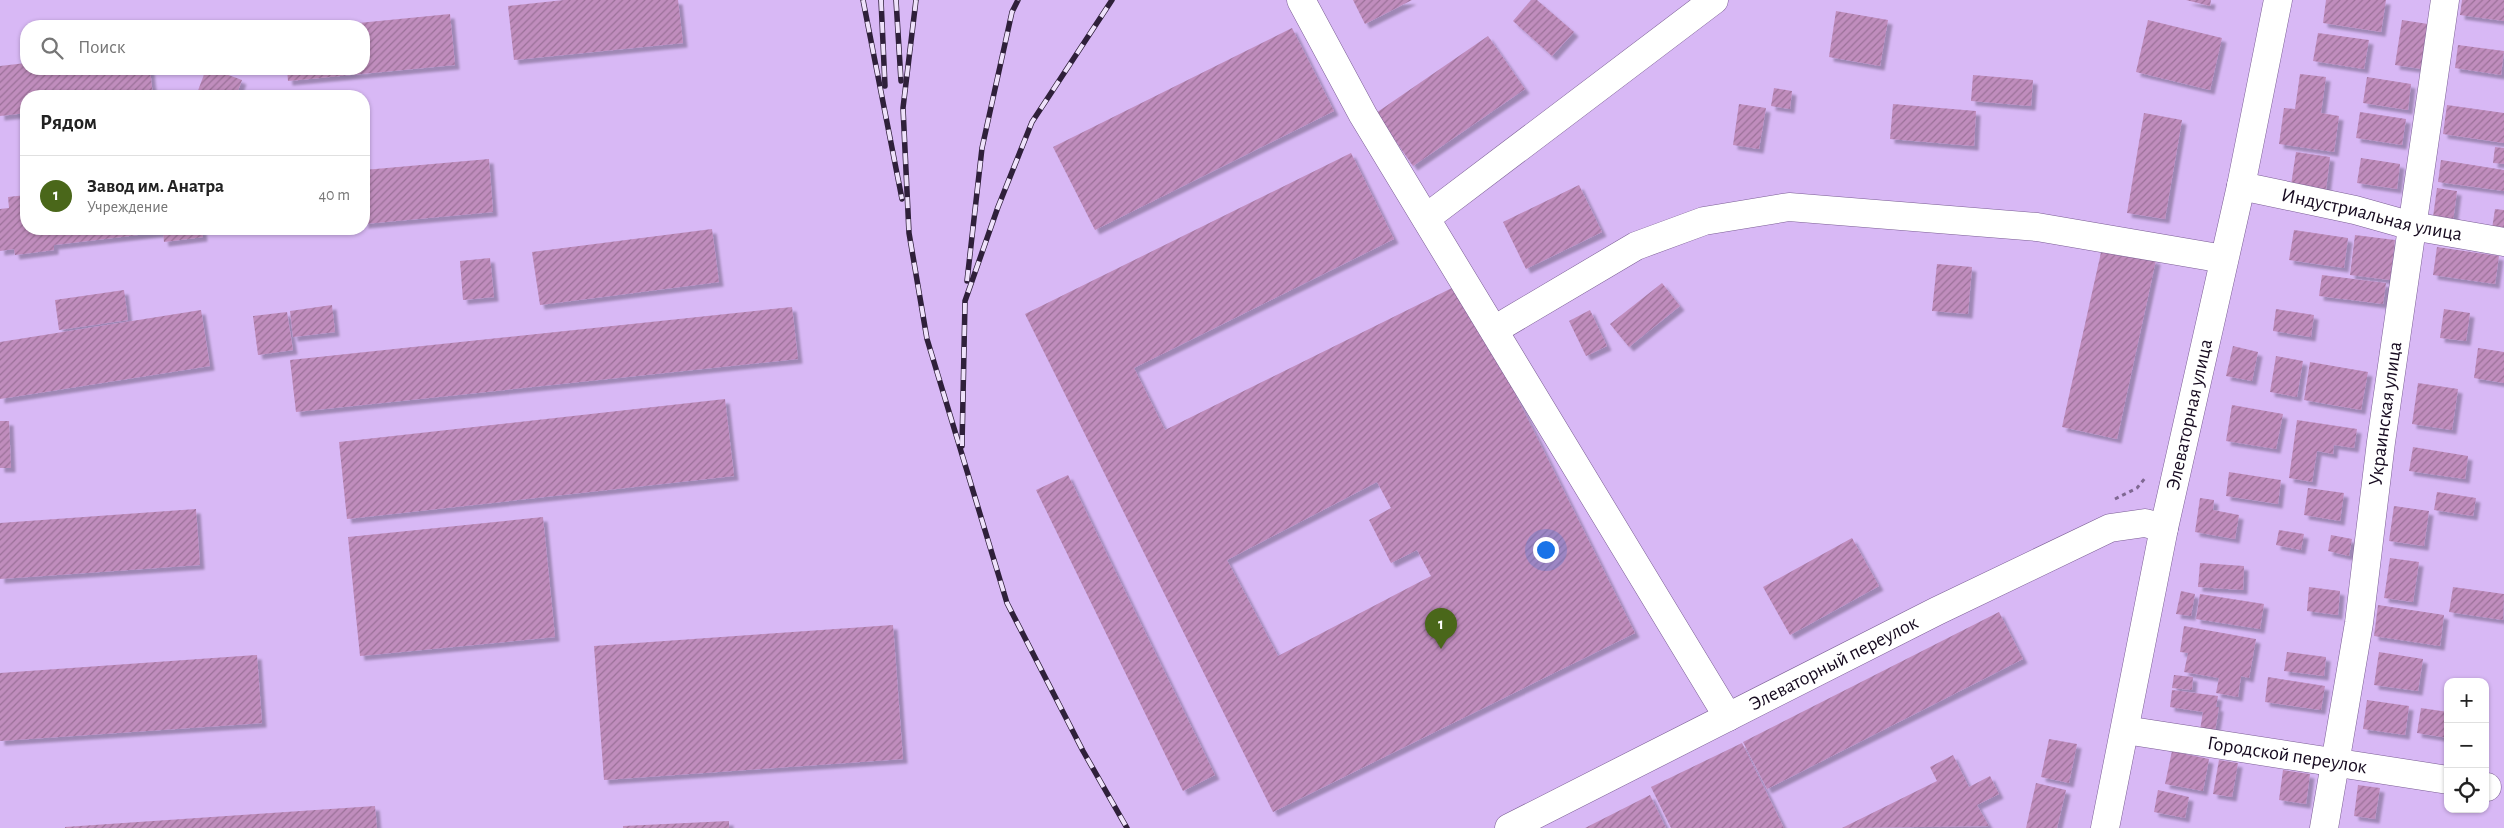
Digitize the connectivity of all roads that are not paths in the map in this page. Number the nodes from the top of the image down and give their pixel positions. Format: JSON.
{"nodes":[{"id":1,"x":1301,"y":0,"type":"edge"},
{"id":2,"x":1714,"y":0,"type":"edge"},
{"id":3,"x":2278,"y":0,"type":"edge"},
{"id":4,"x":2445,"y":0,"type":"edge"},
{"id":5,"x":2240,"y":186,"type":"junction"},
{"id":6,"x":1426,"y":218,"type":"junction"},
{"id":7,"x":2412,"y":226,"type":"junction"},
{"id":8,"x":2504,"y":242,"type":"edge"},
{"id":9,"x":2224,"y":259,"type":"junction"},
{"id":10,"x":1494,"y":330,"type":"junction"},
{"id":11,"x":2164,"y":528,"type":"junction"},
{"id":12,"x":1728,"y":717,"type":"junction"},
{"id":13,"x":2125,"y":730,"type":"junction"},
{"id":14,"x":2334,"y":761,"type":"junction"},
{"id":15,"x":2444,"y":779,"type":"edge"},
{"id":16,"x":1509,"y":828,"type":"edge"},
{"id":17,"x":2105,"y":828,"type":"edge"},
{"id":18,"x":2324,"y":828,"type":"edge"}],
"edges":[{"from":1,"to":6,"type":"main road"},
{"from":2,"to":6,"type":"main road"},
{"from":3,"to":5,"type":"main road","name":"Элеваторная улица"},
{"from":4,"to":7,"type":"main road","name":"Украинская улица"},
{"from":5,"to":7,"type":"main road","name":"Индустриальная улица"},
{"from":5,"to":9,"type":"main road","name":"Элеваторная улица"},
{"from":6,"to":10,"type":"main road"},
{"from":7,"to":8,"type":"main road","name":"Индустриальная улица"},
{"from":7,"to":14,"type":"main road","name":"Украинская улица"},
{"from":9,"to":10,"type":"main road"},
{"from":9,"to":11,"type":"main road","name":"Элеваторная улица"},
{"from":10,"to":12,"type":"main road"},
{"from":11,"to":12,"type":"main road","name":"Элеваторный переулок"},
{"from":11,"to":13,"type":"main road","name":"Элеваторная улица"},
{"from":12,"to":16,"type":"main road","name":"Элеваторный переулок"},
{"from":13,"to":14,"type":"main road","name":"Городской переулок"},
{"from":13,"to":17,"type":"main road","name":"Элеваторная улица"},
{"from":14,"to":15,"type":"main road","name":"Городской переулок"},
{"from":14,"to":18,"type":"main road","name":"Украинская улица"}]}
